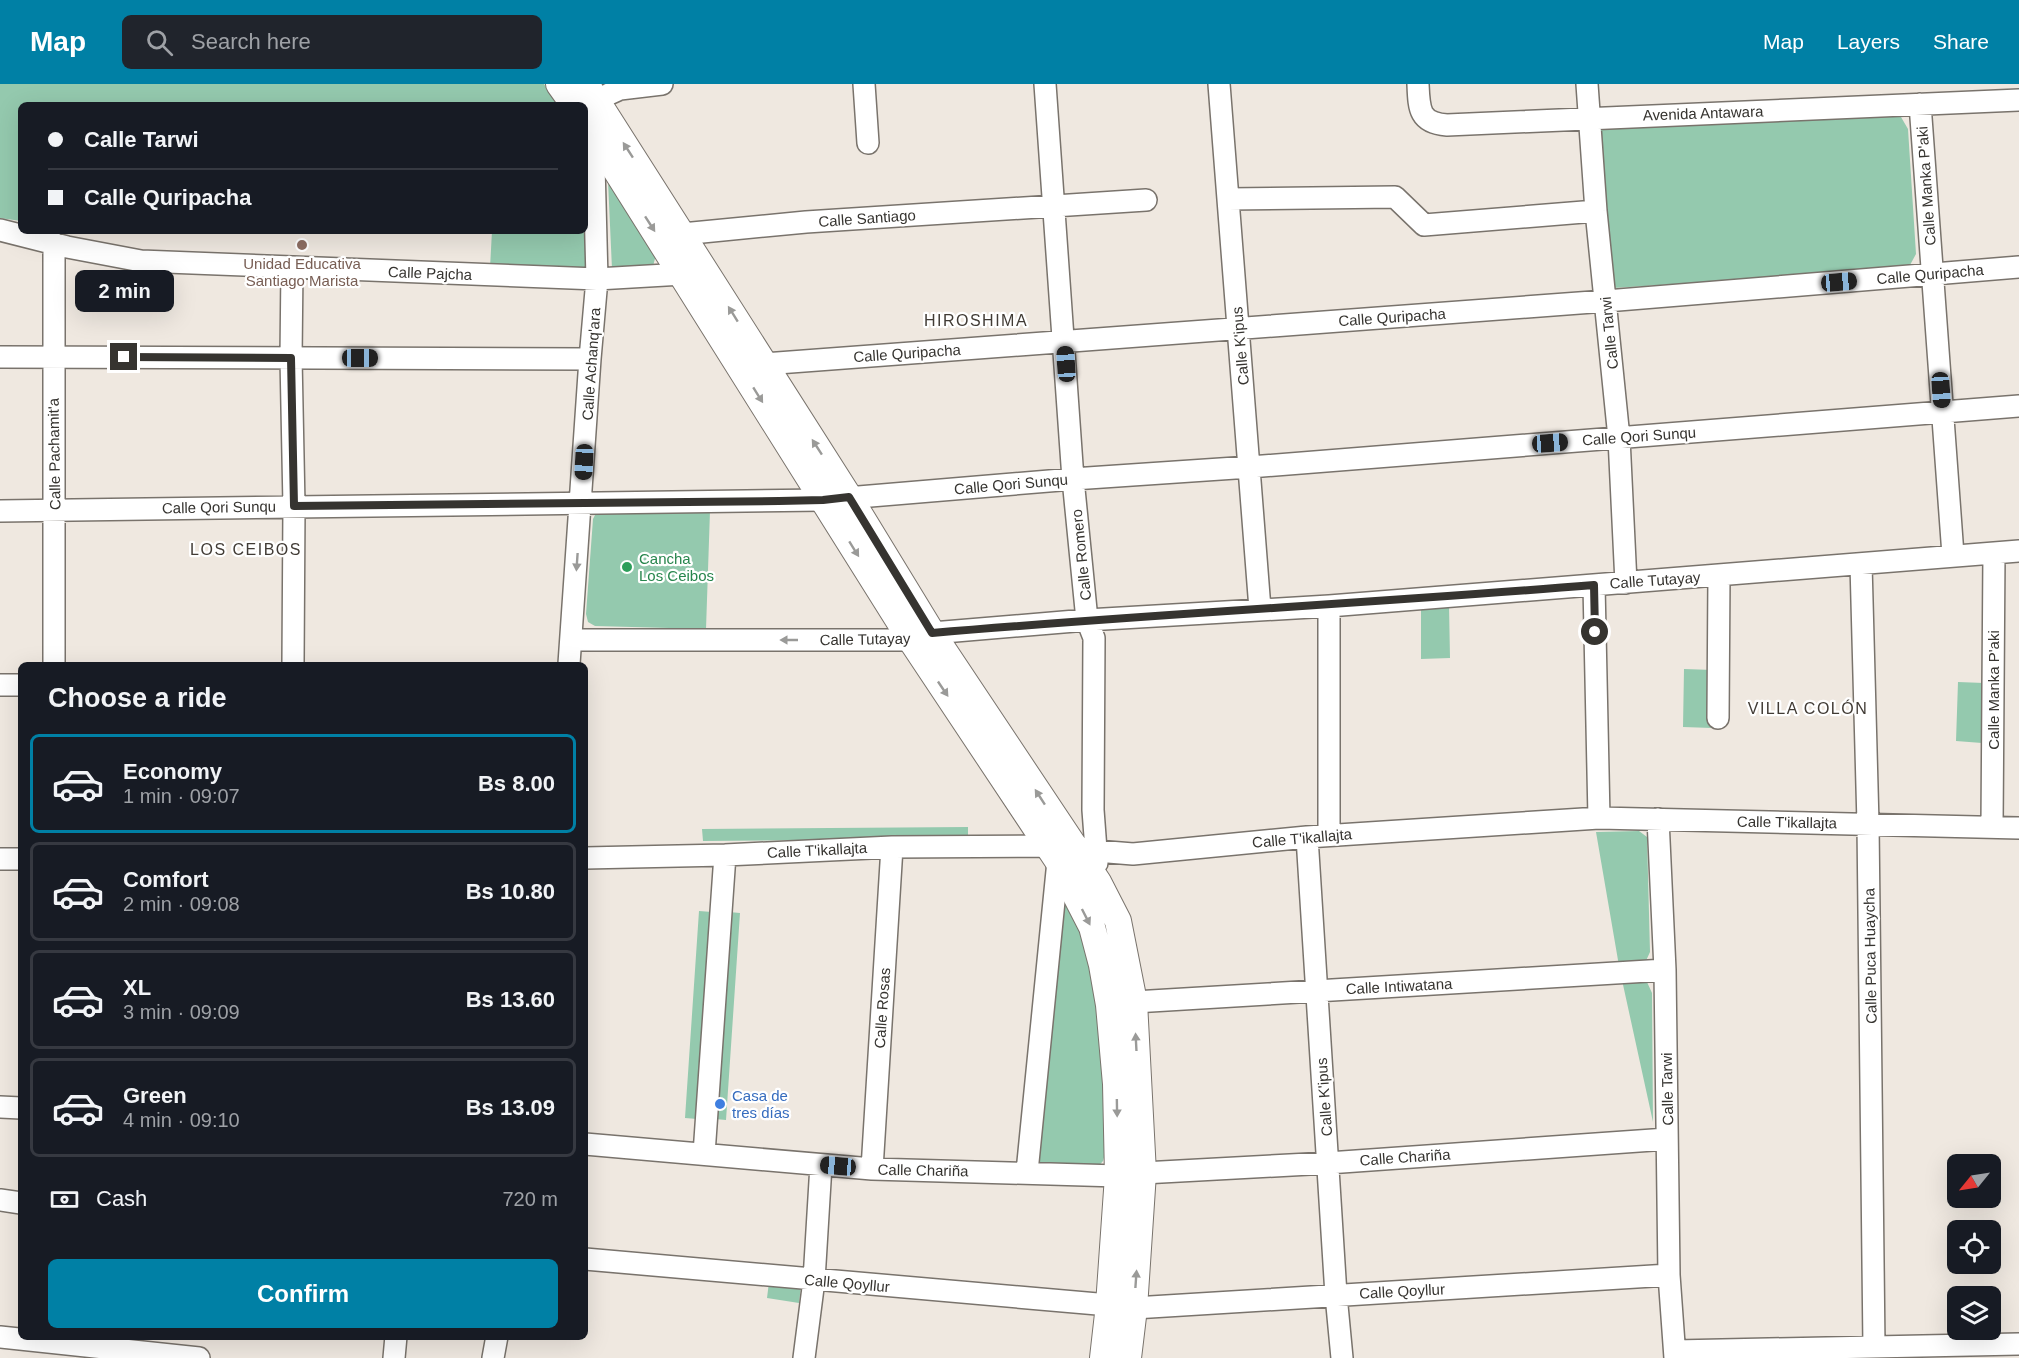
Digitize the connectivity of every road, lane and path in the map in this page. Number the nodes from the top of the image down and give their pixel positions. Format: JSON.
{"nodes":[{"id":1,"x":559,"y":84,"type":"edge"},
{"id":2,"x":662,"y":84,"type":"edge"},
{"id":3,"x":864,"y":84,"type":"edge"},
{"id":4,"x":1045,"y":84,"type":"edge"},
{"id":5,"x":1219,"y":84,"type":"edge"},
{"id":6,"x":1418,"y":84,"type":"edge"},
{"id":7,"x":1587,"y":84,"type":"edge"},
{"id":8,"x":2010,"y":95,"type":"edge"},
{"id":9,"x":580,"y":102,"type":"edge"},
{"id":10,"x":1920,"y":104,"type":"junction"},
{"id":11,"x":588,"y":106,"type":"edge"},
{"id":12,"x":588,"y":110,"type":"edge"},
{"id":13,"x":588,"y":110,"type":"edge"},
{"id":14,"x":1589,"y":118,"type":"junction"},
{"id":15,"x":588,"y":122,"type":"edge"},
{"id":16,"x":868,"y":143,"type":"dead end"},
{"id":17,"x":1228,"y":199,"type":"junction"},
{"id":18,"x":1146,"y":200,"type":"dead end"},
{"id":19,"x":1052,"y":205,"type":"junction"},
{"id":20,"x":1596,"y":211,"type":"junction"},
{"id":21,"x":0,"y":230,"type":"edge"},
{"id":22,"x":682,"y":234,"type":"junction"},
{"id":23,"x":54,"y":243,"type":"junction"},
{"id":24,"x":292,"y":267,"type":"junction"},
{"id":25,"x":2019,"y":267,"type":"edge"},
{"id":26,"x":683,"y":274,"type":"junction"},
{"id":27,"x":1932,"y":274,"type":"junction"},
{"id":28,"x":597,"y":279,"type":"junction"},
{"id":29,"x":1606,"y":301,"type":"junction"},
{"id":30,"x":1239,"y":328,"type":"junction"},
{"id":31,"x":1065,"y":342,"type":"junction"},
{"id":32,"x":53,"y":356,"type":"junction"},
{"id":33,"x":0,"y":357,"type":"edge"},
{"id":34,"x":291,"y":358,"type":"junction"},
{"id":35,"x":590,"y":359,"type":"junction"},
{"id":36,"x":764,"y":364,"type":"junction"},
{"id":37,"x":2019,"y":406,"type":"edge"},
{"id":38,"x":1943,"y":413,"type":"junction"},
{"id":39,"x":1619,"y":438,"type":"junction"},
{"id":40,"x":1250,"y":467,"type":"junction"},
{"id":41,"x":1073,"y":479,"type":"junction"},
{"id":42,"x":849,"y":497,"type":"junction"},
{"id":43,"x":823,"y":500,"type":"junction"},
{"id":44,"x":581,"y":503,"type":"junction"},
{"id":45,"x":294,"y":506,"type":"junction"},
{"id":46,"x":55,"y":510,"type":"junction"},
{"id":47,"x":0,"y":511,"type":"edge"},
{"id":48,"x":2019,"y":551,"type":"edge"},
{"id":49,"x":1994,"y":553,"type":"junction"},
{"id":50,"x":1953,"y":555,"type":"junction"},
{"id":51,"x":1861,"y":564,"type":"junction"},
{"id":52,"x":1719,"y":575,"type":"junction"},
{"id":53,"x":1626,"y":583,"type":"junction"},
{"id":54,"x":1594,"y":585,"type":"junction"},
{"id":55,"x":1329,"y":606,"type":"junction"},
{"id":56,"x":1260,"y":609,"type":"junction"},
{"id":57,"x":1087,"y":620,"type":"junction"},
{"id":58,"x":922,"y":636,"type":"junction"},
{"id":59,"x":572,"y":640,"type":"junction"},
{"id":60,"x":54,"y":662,"type":"edge"},
{"id":61,"x":293,"y":662,"type":"edge"},
{"id":62,"x":569,"y":662,"type":"edge"},
{"id":63,"x":0,"y":685,"type":"edge"},
{"id":64,"x":18,"y":685,"type":"edge"},
{"id":65,"x":1718,"y":718,"type":"dead end"},
{"id":66,"x":1599,"y":818,"type":"junction"},
{"id":67,"x":1658,"y":819,"type":"junction"},
{"id":68,"x":1868,"y":824,"type":"junction"},
{"id":69,"x":1992,"y":826,"type":"junction"},
{"id":70,"x":2019,"y":828,"type":"edge"},
{"id":71,"x":1329,"y":835,"type":"junction"},
{"id":72,"x":1306,"y":837,"type":"junction"},
{"id":73,"x":892,"y":847,"type":"junction"},
{"id":74,"x":1069,"y":851,"type":"junction"},
{"id":75,"x":725,"y":855,"type":"junction"},
{"id":76,"x":588,"y":858,"type":"edge"},
{"id":77,"x":0,"y":859,"type":"edge"},
{"id":78,"x":18,"y":859,"type":"edge"},
{"id":79,"x":1665,"y":970,"type":"junction"},
{"id":80,"x":1316,"y":991,"type":"junction"},
{"id":81,"x":1134,"y":1002,"type":"junction"},
{"id":82,"x":0,"y":1107,"type":"edge"},
{"id":83,"x":18,"y":1108,"type":"edge"},
{"id":84,"x":1667,"y":1139,"type":"junction"},
{"id":85,"x":588,"y":1144,"type":"edge"},
{"id":86,"x":704,"y":1154,"type":"junction"},
{"id":87,"x":1328,"y":1163,"type":"junction"},
{"id":88,"x":821,"y":1165,"type":"junction"},
{"id":89,"x":872,"y":1169,"type":"junction"},
{"id":90,"x":1027,"y":1172,"type":"junction"},
{"id":91,"x":1131,"y":1174,"type":"junction"},
{"id":92,"x":0,"y":1200,"type":"edge"},
{"id":93,"x":18,"y":1203,"type":"edge"},
{"id":94,"x":588,"y":1259,"type":"edge"},
{"id":95,"x":1669,"y":1275,"type":"junction"},
{"id":96,"x":814,"y":1280,"type":"junction"},
{"id":97,"x":1336,"y":1295,"type":"junction"},
{"id":98,"x":1109,"y":1305,"type":"junction"},
{"id":99,"x":1134,"y":1308,"type":"junction"},
{"id":100,"x":0,"y":1338,"type":"edge"},
{"id":101,"x":18,"y":1340,"type":"edge"},
{"id":102,"x":20,"y":1340,"type":"edge"},
{"id":103,"x":396,"y":1340,"type":"edge"},
{"id":104,"x":496,"y":1340,"type":"edge"},
{"id":105,"x":2019,"y":1344,"type":"edge"},
{"id":106,"x":90,"y":1347,"type":"edge"},
{"id":107,"x":1874,"y":1348,"type":"junction"},
{"id":108,"x":1675,"y":1354,"type":"edge"},
{"id":109,"x":199,"y":1358,"type":"edge"},
{"id":110,"x":394,"y":1358,"type":"edge"},
{"id":111,"x":494,"y":1358,"type":"edge"},
{"id":112,"x":804,"y":1358,"type":"edge"},
{"id":113,"x":1103,"y":1358,"type":"edge"},
{"id":114,"x":1128,"y":1358,"type":"edge"},
{"id":115,"x":1341,"y":1358,"type":"edge"}],
"edges":[{"from":1,"to":9,"type":"main road"},
{"from":2,"to":11,"type":"street"},
{"from":3,"to":16,"type":"street"},
{"from":4,"to":19,"type":"street","name":"Calle Romero"},
{"from":5,"to":17,"type":"street","name":"Calle K'ipus"},
{"from":6,"to":14,"type":"street","name":"Avenida Antawara"},
{"from":7,"to":14,"type":"street","name":"Calle Tarwi"},
{"from":8,"to":10,"type":"street","name":"Avenida Antawara"},
{"from":10,"to":14,"type":"street","name":"Avenida Antawara"},
{"from":10,"to":27,"type":"street","name":"Calle Manka P'aki"},
{"from":22,"to":12,"type":"main road","one_way":true},
{"from":13,"to":26,"type":"main road","one_way":true},
{"from":14,"to":20,"type":"street","name":"Calle Tarwi"},
{"from":15,"to":28,"type":"street","name":"Calle Achanq'ara"},
{"from":17,"to":20,"type":"street"},
{"from":17,"to":30,"type":"street","name":"Calle K'ipus"},
{"from":18,"to":19,"type":"street","name":"Calle Santiago"},
{"from":19,"to":22,"type":"street","name":"Calle Santiago"},
{"from":19,"to":31,"type":"street","name":"Calle Romero"},
{"from":20,"to":29,"type":"street","name":"Calle Tarwi"},
{"from":21,"to":23,"type":"street","name":"Calle Pajcha"},
{"from":36,"to":22,"type":"main road","one_way":true},
{"from":23,"to":24,"type":"street","name":"Calle Pajcha"},
{"from":23,"to":32,"type":"street","name":"Calle Pachamit'a"},
{"from":24,"to":28,"type":"street","name":"Calle Pajcha"},
{"from":24,"to":34,"type":"street"},
{"from":25,"to":27,"type":"street","name":"Calle Quripacha"},
{"from":26,"to":28,"type":"street","name":"Calle Pajcha"},
{"from":26,"to":43,"type":"main road","one_way":true},
{"from":27,"to":29,"type":"street","name":"Calle Quripacha"},
{"from":27,"to":38,"type":"street","name":"Calle Manka P'aki"},
{"from":28,"to":35,"type":"street","name":"Calle Achanq'ara"},
{"from":29,"to":30,"type":"street","name":"Calle Quripacha"},
{"from":29,"to":39,"type":"street","name":"Calle Tarwi"},
{"from":30,"to":31,"type":"street","name":"Calle Quripacha"},
{"from":30,"to":40,"type":"street","name":"Calle K'ipus"},
{"from":31,"to":36,"type":"street","name":"Calle Quripacha"},
{"from":31,"to":41,"type":"street","name":"Calle Romero"},
{"from":32,"to":33,"type":"street"},
{"from":32,"to":34,"type":"street"},
{"from":32,"to":46,"type":"street","name":"Calle Pachamit'a"},
{"from":34,"to":35,"type":"street"},
{"from":34,"to":45,"type":"street"},
{"from":35,"to":44,"type":"street","name":"Calle Achanq'ara"},
{"from":42,"to":36,"type":"main road","one_way":true},
{"from":37,"to":38,"type":"street","name":"Calle Qori Sunqu"},
{"from":38,"to":39,"type":"street","name":"Calle Qori Sunqu"},
{"from":38,"to":50,"type":"street","name":"Calle Manka P'aki"},
{"from":39,"to":40,"type":"street","name":"Calle Qori Sunqu"},
{"from":39,"to":53,"type":"street","name":"Calle Tarwi"},
{"from":40,"to":41,"type":"street","name":"Calle Qori Sunqu"},
{"from":40,"to":56,"type":"street","name":"Calle K'ipus"},
{"from":41,"to":42,"type":"street","name":"Calle Qori Sunqu"},
{"from":41,"to":57,"type":"street","name":"Calle Romero"},
{"from":42,"to":43,"type":"street","name":"Calle Qori Sunqu"},
{"from":42,"to":58,"type":"main road"},
{"from":43,"to":44,"type":"street","name":"Calle Qori Sunqu"},
{"from":43,"to":58,"type":"main road","one_way":true},
{"from":44,"to":45,"type":"street","name":"Calle Qori Sunqu"},
{"from":44,"to":59,"type":"street","name":"Calle Achanq'ara","one_way":true},
{"from":45,"to":46,"type":"street","name":"Calle Qori Sunqu"},
{"from":45,"to":61,"type":"street"},
{"from":46,"to":47,"type":"street","name":"Calle Qori Sunqu"},
{"from":46,"to":60,"type":"street","name":"Calle Pachamit'a"},
{"from":48,"to":49,"type":"street","name":"Calle Tutayay"},
{"from":49,"to":50,"type":"street","name":"Calle Tutayay"},
{"from":49,"to":69,"type":"street","name":"Calle Manka P'aki"},
{"from":50,"to":51,"type":"street","name":"Calle Tutayay"},
{"from":51,"to":52,"type":"street","name":"Calle Tutayay"},
{"from":51,"to":68,"type":"street","name":"Calle Puca Huaycha"},
{"from":52,"to":53,"type":"street","name":"Calle Tutayay"},
{"from":52,"to":65,"type":"street"},
{"from":53,"to":54,"type":"street","name":"Calle Tutayay"},
{"from":54,"to":55,"type":"street","name":"Calle Tutayay"},
{"from":54,"to":66,"type":"street"},
{"from":55,"to":56,"type":"street","name":"Calle Tutayay"},
{"from":55,"to":71,"type":"street"},
{"from":56,"to":57,"type":"street","name":"Calle Tutayay"},
{"from":57,"to":58,"type":"street","name":"Calle Tutayay"},
{"from":57,"to":74,"type":"street","name":"Calle Romero"},
{"from":58,"to":59,"type":"street","name":"Calle Tutayay","one_way":true},
{"from":58,"to":74,"type":"main road"},
{"from":59,"to":62,"type":"street","name":"Calle Achanq'ara"},
{"from":63,"to":64,"type":"street"},
{"from":66,"to":67,"type":"street","name":"Calle T'ikallajta"},
{"from":66,"to":71,"type":"street","name":"Calle T'ikallajta"},
{"from":67,"to":68,"type":"street","name":"Calle T'ikallajta"},
{"from":67,"to":79,"type":"street","name":"Calle Tarwi"},
{"from":68,"to":69,"type":"street","name":"Calle T'ikallajta"},
{"from":68,"to":107,"type":"street","name":"Calle Puca Huaycha"},
{"from":69,"to":70,"type":"street","name":"Calle T'ikallajta"},
{"from":71,"to":72,"type":"street","name":"Calle T'ikallajta"},
{"from":72,"to":74,"type":"street","name":"Calle T'ikallajta"},
{"from":72,"to":80,"type":"street","name":"Calle K'ipus"},
{"from":73,"to":74,"type":"street","name":"Calle T'ikallajta"},
{"from":73,"to":75,"type":"street","name":"Calle T'ikallajta"},
{"from":73,"to":89,"type":"street","name":"Calle Rosas"},
{"from":74,"to":81,"type":"main road"},
{"from":74,"to":90,"type":"street","name":"Calle Romero"},
{"from":74,"to":91,"type":"main road","one_way":true},
{"from":75,"to":76,"type":"street","name":"Calle T'ikallajta"},
{"from":75,"to":86,"type":"street"},
{"from":77,"to":78,"type":"street"},
{"from":79,"to":80,"type":"street","name":"Calle Intiwatana"},
{"from":79,"to":84,"type":"street","name":"Calle Tarwi"},
{"from":80,"to":81,"type":"street","name":"Calle Intiwatana"},
{"from":80,"to":87,"type":"street","name":"Calle K'ipus"},
{"from":91,"to":81,"type":"main road","one_way":true},
{"from":82,"to":83,"type":"street"},
{"from":84,"to":87,"type":"street","name":"Calle Chariña"},
{"from":84,"to":95,"type":"street","name":"Calle Tarwi"},
{"from":85,"to":86,"type":"street","name":"Calle Chariña"},
{"from":86,"to":88,"type":"street","name":"Calle Chariña"},
{"from":87,"to":91,"type":"street","name":"Calle Chariña"},
{"from":87,"to":97,"type":"street","name":"Calle K'ipus"},
{"from":88,"to":89,"type":"street","name":"Calle Chariña"},
{"from":88,"to":96,"type":"street"},
{"from":89,"to":90,"type":"street","name":"Calle Chariña"},
{"from":90,"to":91,"type":"street","name":"Calle Chariña"},
{"from":91,"to":98,"type":"main road"},
{"from":99,"to":91,"type":"main road","one_way":true},
{"from":92,"to":93,"type":"street"},
{"from":94,"to":96,"type":"street","name":"Calle Qoyllur"},
{"from":95,"to":97,"type":"street","name":"Calle Qoyllur"},
{"from":95,"to":108,"type":"street","name":"Calle Tarwi"},
{"from":96,"to":98,"type":"street","name":"Calle Qoyllur"},
{"from":96,"to":112,"type":"street"},
{"from":97,"to":99,"type":"street","name":"Calle Qoyllur"},
{"from":97,"to":115,"type":"street","name":"Calle K'ipus"},
{"from":98,"to":113,"type":"main road"},
{"from":99,"to":114,"type":"main road"},
{"from":100,"to":101,"type":"street"},
{"from":102,"to":106,"type":"street"},
{"from":103,"to":110,"type":"street"},
{"from":104,"to":111,"type":"street"},
{"from":105,"to":107,"type":"street"},
{"from":106,"to":109,"type":"street"},
{"from":107,"to":108,"type":"street"}]}
